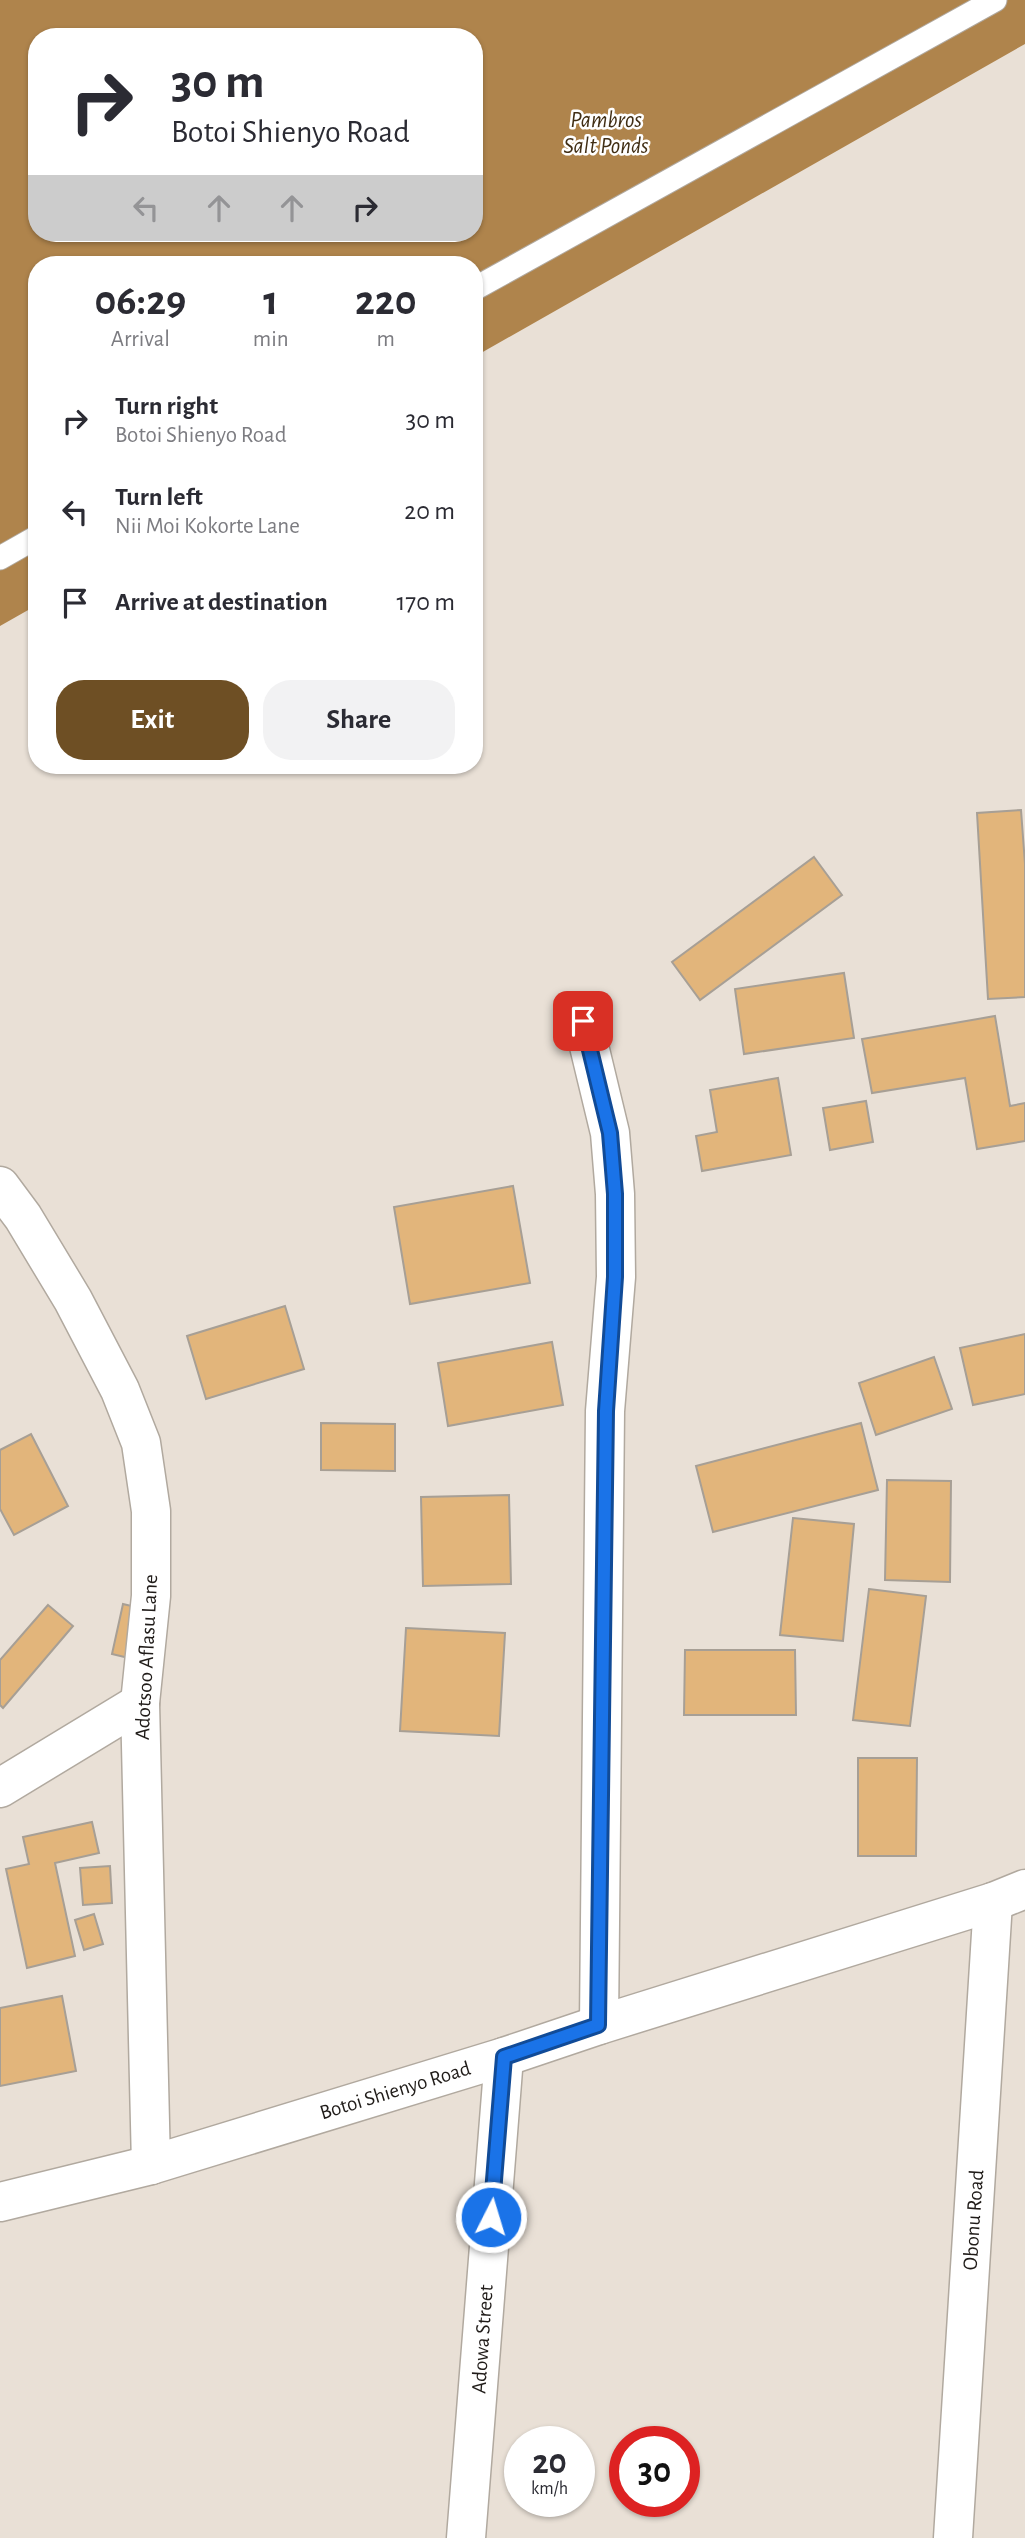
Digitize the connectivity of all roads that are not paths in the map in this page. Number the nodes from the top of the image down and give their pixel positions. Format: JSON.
{"nodes":[{"id":1,"x":995,"y":0,"type":"edge"},
{"id":2,"x":483,"y":284,"type":"edge"},
{"id":3,"x":28,"y":542,"type":"edge"},
{"id":4,"x":0,"y":558,"type":"edge"},
{"id":5,"x":583,"y":1021,"type":"dead end"},
{"id":6,"x":0,"y":1186,"type":"edge"},
{"id":7,"x":140,"y":1703,"type":"junction"},
{"id":8,"x":0,"y":1788,"type":"edge"},
{"id":9,"x":1009,"y":1895,"type":"edge"},
{"id":10,"x":598,"y":2025,"type":"junction"},
{"id":11,"x":504,"y":2057,"type":"junction"},
{"id":12,"x":151,"y":2165,"type":"junction"},
{"id":13,"x":0,"y":2202,"type":"edge"},
{"id":14,"x":466,"y":2538,"type":"edge"},
{"id":15,"x":953,"y":2538,"type":"edge"}],
"edges":[{"from":1,"to":2,"type":"lane"},
{"from":3,"to":4,"type":"lane"},
{"from":5,"to":10,"type":"street"},
{"from":6,"to":7,"type":"street","name":"Adotsoo Aflasu Lane"},
{"from":7,"to":8,"type":"street"},
{"from":7,"to":12,"type":"street","name":"Adotsoo Aflasu Lane"},
{"from":9,"to":10,"type":"street","name":"Botoi Shienyo Road"},
{"from":9,"to":15,"type":"street","name":"Obonu Road"},
{"from":10,"to":11,"type":"street","name":"Botoi Shienyo Road"},
{"from":11,"to":12,"type":"street","name":"Botoi Shienyo Road"},
{"from":11,"to":14,"type":"street","name":"Adowa Street"},
{"from":12,"to":13,"type":"street","name":"Botoi Shienyo Road"}]}
